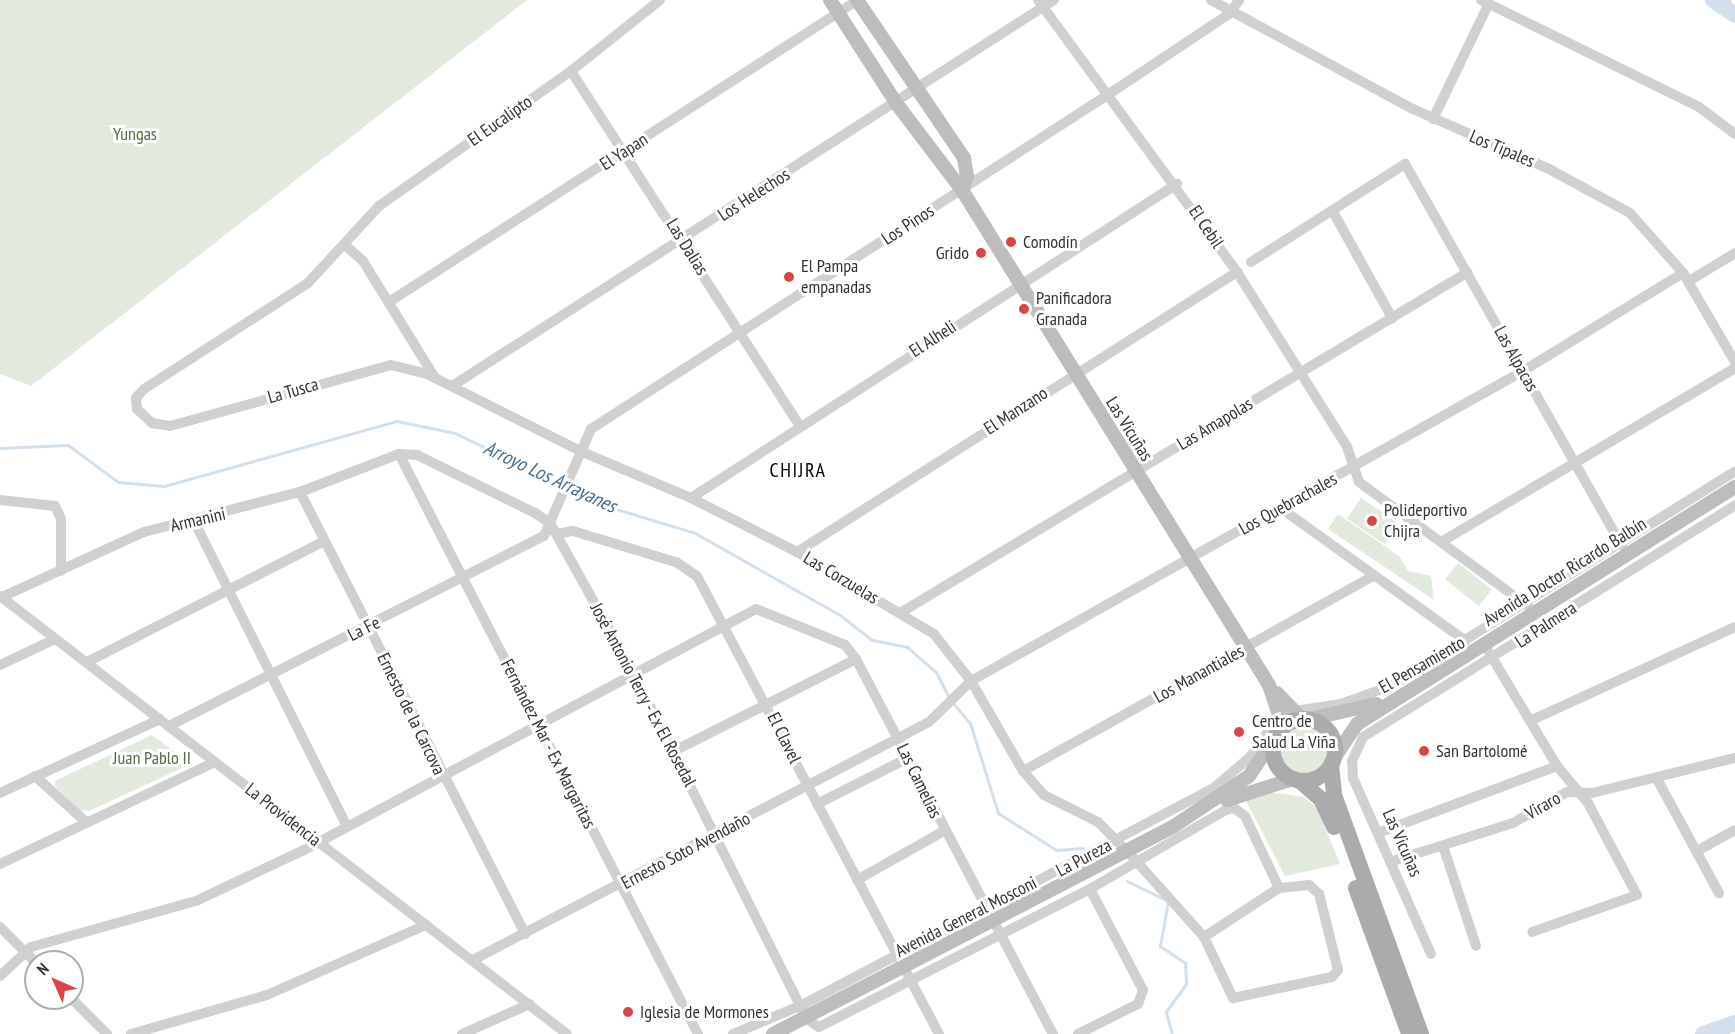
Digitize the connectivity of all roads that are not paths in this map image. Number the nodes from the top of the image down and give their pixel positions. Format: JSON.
{"nodes":[{"id":1,"x":660,"y":0,"type":"edge"},
{"id":2,"x":830,"y":0,"type":"edge"},
{"id":3,"x":858,"y":0,"type":"edge"},
{"id":4,"x":1054,"y":0,"type":"edge"},
{"id":5,"x":1211,"y":0,"type":"edge"},
{"id":6,"x":1239,"y":0,"type":"edge"},
{"id":7,"x":1485,"y":1,"type":"edge"},
{"id":8,"x":1041,"y":3,"type":"edge"},
{"id":9,"x":838,"y":13,"type":"junction"},
{"id":10,"x":1229,"y":14,"type":"junction"},
{"id":11,"x":571,"y":71,"type":"junction"},
{"id":12,"x":917,"y":90,"type":"junction"},
{"id":13,"x":1109,"y":94,"type":"junction"},
{"id":14,"x":896,"y":103,"type":"junction"},
{"id":15,"x":1433,"y":119,"type":"junction"},
{"id":16,"x":946,"y":132,"type":"junction"},
{"id":17,"x":1735,"y":134,"type":"edge"},
{"id":18,"x":926,"y":146,"type":"junction"},
{"id":19,"x":626,"y":151,"type":"junction"},
{"id":20,"x":1177,"y":184,"type":"junction"},
{"id":21,"x":962,"y":190,"type":"junction"},
{"id":22,"x":1332,"y":210,"type":"junction"},
{"id":23,"x":684,"y":241,"type":"junction"},
{"id":24,"x":345,"y":245,"type":"junction"},
{"id":25,"x":1735,"y":253,"type":"edge"},
{"id":26,"x":1251,"y":262,"type":"dead end"},
{"id":27,"x":1237,"y":272,"type":"junction"},
{"id":28,"x":1468,"y":272,"type":"junction"},
{"id":29,"x":1686,"y":277,"type":"junction"},
{"id":30,"x":1016,"y":284,"type":"junction"},
{"id":31,"x":389,"y":302,"type":"junction"},
{"id":32,"x":1392,"y":318,"type":"junction"},
{"id":33,"x":742,"y":335,"type":"junction"},
{"id":34,"x":1735,"y":362,"type":"edge"},
{"id":35,"x":1735,"y":368,"type":"edge"},
{"id":36,"x":1523,"y":371,"type":"junction"},
{"id":37,"x":1301,"y":372,"type":"junction"},
{"id":38,"x":1074,"y":374,"type":"junction"},
{"id":39,"x":435,"y":378,"type":"junction"},
{"id":40,"x":452,"y":386,"type":"junction"},
{"id":41,"x":463,"y":391,"type":"joint"},
{"id":42,"x":136,"y":398,"type":"joint"},
{"id":43,"x":800,"y":426,"type":"junction"},
{"id":44,"x":580,"y":451,"type":"junction"},
{"id":45,"x":399,"y":454,"type":"junction"},
{"id":46,"x":1354,"y":467,"type":"junction"},
{"id":47,"x":1574,"y":467,"type":"junction"},
{"id":48,"x":1735,"y":471,"type":"edge"},
{"id":49,"x":1135,"y":472,"type":"junction"},
{"id":50,"x":1735,"y":487,"type":"edge"},
{"id":51,"x":300,"y":492,"type":"junction"},
{"id":52,"x":691,"y":498,"type":"junction"},
{"id":53,"x":0,"y":500,"type":"edge"},
{"id":54,"x":1715,"y":500,"type":"junction"},
{"id":55,"x":1735,"y":505,"type":"edge"},
{"id":56,"x":1282,"y":509,"type":"junction"},
{"id":57,"x":1723,"y":512,"type":"junction"},
{"id":58,"x":195,"y":523,"type":"junction"},
{"id":59,"x":550,"y":523,"type":"junction"},
{"id":60,"x":557,"y":534,"type":"junction"},
{"id":61,"x":324,"y":541,"type":"junction"},
{"id":62,"x":1441,"y":542,"type":"junction"},
{"id":63,"x":1623,"y":549,"type":"junction"},
{"id":64,"x":796,"y":552,"type":"junction"},
{"id":65,"x":1190,"y":558,"type":"junction"},
{"id":66,"x":61,"y":572,"type":"junction"},
{"id":67,"x":1374,"y":576,"type":"junction"},
{"id":68,"x":464,"y":579,"type":"junction"},
{"id":69,"x":228,"y":588,"type":"junction"},
{"id":70,"x":1564,"y":594,"type":"junction"},
{"id":71,"x":1,"y":596,"type":"edge"},
{"id":72,"x":1525,"y":602,"type":"junction"},
{"id":73,"x":1573,"y":608,"type":"junction"},
{"id":74,"x":900,"y":613,"type":"junction"},
{"id":75,"x":1534,"y":614,"type":"junction"},
{"id":76,"x":724,"y":626,"type":"junction"},
{"id":77,"x":368,"y":627,"type":"junction"},
{"id":78,"x":1735,"y":627,"type":"edge"},
{"id":79,"x":56,"y":639,"type":"junction"},
{"id":80,"x":1466,"y":641,"type":"junction"},
{"id":81,"x":1484,"y":644,"type":"junction"},
{"id":82,"x":1247,"y":648,"type":"junction"},
{"id":83,"x":856,"y":659,"type":"junction"},
{"id":84,"x":1493,"y":659,"type":"junction"},
{"id":85,"x":87,"y":662,"type":"junction"},
{"id":86,"x":0,"y":665,"type":"edge"},
{"id":87,"x":634,"y":674,"type":"junction"},
{"id":88,"x":274,"y":675,"type":"junction"},
{"id":89,"x":970,"y":681,"type":"junction"},
{"id":90,"x":1414,"y":687,"type":"junction"},
{"id":91,"x":767,"y":705,"type":"junction"},
{"id":92,"x":1532,"y":720,"type":"junction"},
{"id":93,"x":1290,"y":721,"type":"junction"},
{"id":94,"x":165,"y":722,"type":"junction"},
{"id":95,"x":538,"y":724,"type":"junction"},
{"id":96,"x":898,"y":739,"type":"junction"},
{"id":97,"x":1358,"y":744,"type":"joint"},
{"id":98,"x":674,"y":751,"type":"junction"},
{"id":99,"x":908,"y":758,"type":"junction"},
{"id":100,"x":1735,"y":758,"type":"edge"},
{"id":101,"x":215,"y":762,"type":"junction"},
{"id":102,"x":1333,"y":762,"type":"junction"},
{"id":103,"x":1557,"y":766,"type":"junction"},
{"id":104,"x":1023,"y":771,"type":"junction"},
{"id":105,"x":441,"y":774,"type":"junction"},
{"id":106,"x":35,"y":776,"type":"junction"},
{"id":107,"x":1657,"y":779,"type":"junction"},
{"id":108,"x":1297,"y":780,"type":"junction"},
{"id":109,"x":808,"y":787,"type":"junction"},
{"id":110,"x":0,"y":793,"type":"edge"},
{"id":111,"x":1578,"y":793,"type":"junction"},
{"id":112,"x":817,"y":804,"type":"junction"},
{"id":113,"x":86,"y":822,"type":"junction"},
{"id":114,"x":346,"y":824,"type":"junction"},
{"id":115,"x":1174,"y":826,"type":"junction"},
{"id":116,"x":1735,"y":830,"type":"edge"},
{"id":117,"x":944,"y":831,"type":"junction"},
{"id":118,"x":1378,"y":833,"type":"junction"},
{"id":119,"x":716,"y":835,"type":"junction"},
{"id":120,"x":1117,"y":840,"type":"junction"},
{"id":121,"x":317,"y":842,"type":"junction"},
{"id":122,"x":1443,"y":846,"type":"junction"},
{"id":123,"x":1697,"y":852,"type":"junction"},
{"id":124,"x":1133,"y":858,"type":"junction"},
{"id":125,"x":1390,"y":862,"type":"junction"},
{"id":126,"x":0,"y":864,"type":"edge"},
{"id":127,"x":857,"y":880,"type":"junction"},
{"id":128,"x":621,"y":885,"type":"junction"},
{"id":129,"x":1279,"y":888,"type":"junction"},
{"id":130,"x":1090,"y":889,"type":"junction"},
{"id":131,"x":1719,"y":893,"type":"dead end"},
{"id":132,"x":984,"y":910,"type":"junction"},
{"id":133,"x":426,"y":925,"type":"junction"},
{"id":134,"x":0,"y":927,"type":"edge"},
{"id":135,"x":995,"y":930,"type":"junction"},
{"id":136,"x":1532,"y":932,"type":"dead end"},
{"id":137,"x":525,"y":933,"type":"junction"},
{"id":138,"x":1204,"y":937,"type":"junction"},
{"id":139,"x":1384,"y":946,"type":"junction"},
{"id":140,"x":1476,"y":946,"type":"dead end"},
{"id":141,"x":32,"y":950,"type":"edge"},
{"id":142,"x":24,"y":951,"type":"edge"},
{"id":143,"x":24,"y":953,"type":"edge"},
{"id":144,"x":1431,"y":954,"type":"dead end"},
{"id":145,"x":897,"y":955,"type":"junction"},
{"id":146,"x":473,"y":960,"type":"junction"},
{"id":147,"x":908,"y":975,"type":"junction"},
{"id":148,"x":0,"y":976,"type":"edge"},
{"id":149,"x":530,"y":1004,"type":"junction"},
{"id":150,"x":802,"y":1005,"type":"junction"},
{"id":151,"x":83,"y":1010,"type":"edge"},
{"id":152,"x":807,"y":1019,"type":"junction"},
{"id":153,"x":108,"y":1034,"type":"edge"},
{"id":154,"x":131,"y":1034,"type":"edge"},
{"id":155,"x":462,"y":1034,"type":"edge"},
{"id":156,"x":567,"y":1034,"type":"edge"},
{"id":157,"x":698,"y":1034,"type":"edge"},
{"id":158,"x":733,"y":1034,"type":"edge"},
{"id":159,"x":773,"y":1034,"type":"edge"},
{"id":160,"x":939,"y":1034,"type":"edge"},
{"id":161,"x":1053,"y":1034,"type":"edge"},
{"id":162,"x":1078,"y":1034,"type":"edge"},
{"id":163,"x":1409,"y":1034,"type":"edge"},
{"id":164,"x":1421,"y":1034,"type":"edge"}],
"edges":[{"from":1,"to":11,"type":"street","name":"El Eucalipto"},
{"from":2,"to":9,"type":"main road","name":"Las Vicuñas"},
{"from":3,"to":9,"type":"street","name":"El Yapan"},
{"from":3,"to":12,"type":"main road"},
{"from":4,"to":8,"type":"street","name":"Los Helechos"},
{"from":5,"to":10,"type":"street","name":"Los Tipales"},
{"from":6,"to":10,"type":"street","name":"Los Pinos"},
{"from":7,"to":15,"type":"street"},
{"from":7,"to":17,"type":"street"},
{"from":8,"to":12,"type":"street","name":"Los Helechos"},
{"from":8,"to":13,"type":"street","name":"El Cebil"},
{"from":9,"to":14,"type":"main road","name":"Las Vicuñas"},
{"from":9,"to":19,"type":"street","name":"El Yapan"},
{"from":10,"to":13,"type":"street","name":"Los Pinos"},
{"from":10,"to":15,"type":"street","name":"Los Tipales"},
{"from":11,"to":19,"type":"street","name":"Las Dalias"},
{"from":11,"to":24,"type":"street","name":"El Eucalipto"},
{"from":12,"to":14,"type":"street","name":"Los Helechos"},
{"from":12,"to":16,"type":"main road"},
{"from":13,"to":20,"type":"street","name":"El Cebil"},
{"from":13,"to":21,"type":"street","name":"Los Pinos"},
{"from":14,"to":18,"type":"main road","name":"Las Vicuñas"},
{"from":14,"to":23,"type":"street","name":"Los Helechos"},
{"from":15,"to":29,"type":"street","name":"Los Tipales"},
{"from":16,"to":18,"type":"main road"},
{"from":16,"to":21,"type":"main road"},
{"from":18,"to":21,"type":"main road","name":"Las Vicuñas"},
{"from":19,"to":23,"type":"street","name":"Las Dalias"},
{"from":19,"to":31,"type":"street","name":"El Yapan"},
{"from":20,"to":27,"type":"street","name":"El Cebil"},
{"from":20,"to":30,"type":"street","name":"El Alheli"},
{"from":21,"to":30,"type":"main road","name":"Las Vicuñas"},
{"from":21,"to":33,"type":"street","name":"Los Pinos"},
{"from":22,"to":26,"type":"street"},
{"from":22,"to":28,"type":"street","name":"Las Alpacas"},
{"from":22,"to":32,"type":"street"},
{"from":23,"to":33,"type":"street","name":"Las Dalias"},
{"from":23,"to":40,"type":"street","name":"Los Helechos"},
{"from":24,"to":31,"type":"street"},
{"from":24,"to":42,"type":"street","name":"El Eucalipto"},
{"from":25,"to":29,"type":"street","name":"Los Quebrachales"},
{"from":27,"to":37,"type":"street","name":"El Cebil"},
{"from":27,"to":38,"type":"street","name":"El Manzano"},
{"from":28,"to":32,"type":"street","name":"Las Amapolas"},
{"from":28,"to":36,"type":"street","name":"Las Alpacas"},
{"from":29,"to":34,"type":"street","name":"Los Tipales"},
{"from":29,"to":36,"type":"street","name":"Los Quebrachales"},
{"from":30,"to":38,"type":"main road","name":"Las Vicuñas"},
{"from":30,"to":43,"type":"street","name":"El Alheli"},
{"from":31,"to":39,"type":"street"},
{"from":32,"to":37,"type":"street","name":"Las Amapolas"},
{"from":33,"to":43,"type":"street","name":"Las Dalias"},
{"from":33,"to":44,"type":"street","name":"Los Pinos"},
{"from":35,"to":47,"type":"street"},
{"from":36,"to":46,"type":"street","name":"Los Quebrachales"},
{"from":36,"to":47,"type":"street","name":"Las Alpacas"},
{"from":37,"to":46,"type":"street","name":"El Cebil"},
{"from":37,"to":49,"type":"street","name":"Las Amapolas"},
{"from":38,"to":49,"type":"main road","name":"Las Vicuñas"},
{"from":38,"to":64,"type":"street","name":"El Manzano"},
{"from":39,"to":40,"type":"street","name":"La Tusca"},
{"from":39,"to":42,"type":"street","name":"La Tusca"},
{"from":40,"to":41,"type":"street","name":"La Tusca"},
{"from":41,"to":44,"type":"street","name":"Las Corzuelas"},
{"from":43,"to":52,"type":"street","name":"El Alheli"},
{"from":44,"to":52,"type":"street","name":"Las Corzuelas"},
{"from":44,"to":59,"type":"street","name":"La Fe"},
{"from":45,"to":51,"type":"street","name":"Armanini"},
{"from":45,"to":59,"type":"street"},
{"from":45,"to":68,"type":"street","name":"Fernández Mar - Ex Margaritas"},
{"from":46,"to":56,"type":"street","name":"Los Quebrachales"},
{"from":46,"to":62,"type":"street","name":"El Cebil"},
{"from":47,"to":62,"type":"street"},
{"from":47,"to":63,"type":"street","name":"Las Alpacas"},
{"from":48,"to":63,"type":"street","name":"El Pensamiento"},
{"from":49,"to":65,"type":"main road","name":"Las Vicuñas"},
{"from":49,"to":74,"type":"street","name":"Las Amapolas"},
{"from":50,"to":54,"type":"main road","name":"Avenida Doctor Ricardo Balbín"},
{"from":51,"to":58,"type":"street","name":"Armanini"},
{"from":51,"to":61,"type":"street","name":"Ernesto de la Carcova"},
{"from":52,"to":64,"type":"street","name":"Las Corzuelas"},
{"from":53,"to":66,"type":"street"},
{"from":54,"to":57,"type":"street"},
{"from":54,"to":63,"type":"main road","name":"Avenida Doctor Ricardo Balbín"},
{"from":55,"to":57,"type":"street","name":"La Palmera"},
{"from":56,"to":65,"type":"street","name":"Los Quebrachales"},
{"from":56,"to":67,"type":"street"},
{"from":57,"to":73,"type":"street","name":"La Palmera"},
{"from":58,"to":66,"type":"street","name":"Armanini"},
{"from":58,"to":69,"type":"street"},
{"from":59,"to":60,"type":"street","name":"José Antonio Terry - Ex El Rosedal"},
{"from":59,"to":68,"type":"street","name":"La Fe"},
{"from":60,"to":76,"type":"street","name":"El Clavel"},
{"from":60,"to":87,"type":"street","name":"José Antonio Terry - Ex El Rosedal"},
{"from":61,"to":69,"type":"street"},
{"from":61,"to":77,"type":"street","name":"Ernesto de la Carcova"},
{"from":62,"to":72,"type":"street","name":"El Cebil"},
{"from":63,"to":70,"type":"main road","name":"Avenida Doctor Ricardo Balbín"},
{"from":63,"to":72,"type":"street","name":"El Pensamiento"},
{"from":64,"to":74,"type":"street","name":"Las Corzuelas"},
{"from":65,"to":82,"type":"main road","name":"Las Vicuñas"},
{"from":65,"to":89,"type":"street","name":"Los Quebrachales"},
{"from":66,"to":71,"type":"street","name":"Armanini"},
{"from":67,"to":80,"type":"street"},
{"from":67,"to":82,"type":"street","name":"Los Manantiales"},
{"from":68,"to":77,"type":"street","name":"La Fe"},
{"from":68,"to":95,"type":"street","name":"Fernández Mar - Ex Margaritas"},
{"from":69,"to":85,"type":"street"},
{"from":69,"to":88,"type":"street"},
{"from":70,"to":73,"type":"street"},
{"from":70,"to":75,"type":"main road","name":"Avenida Doctor Ricardo Balbín"},
{"from":71,"to":79,"type":"street","name":"La Providencia"},
{"from":72,"to":75,"type":"street","name":"El Cebil"},
{"from":72,"to":80,"type":"street","name":"El Pensamiento"},
{"from":73,"to":84,"type":"street","name":"La Palmera"},
{"from":74,"to":89,"type":"street","name":"Las Corzuelas"},
{"from":75,"to":81,"type":"main road","name":"Avenida Doctor Ricardo Balbín"},
{"from":76,"to":83,"type":"street","name":"Las Camelias"},
{"from":76,"to":87,"type":"street","name":"Las Camelias"},
{"from":76,"to":91,"type":"street","name":"El Clavel"},
{"from":77,"to":88,"type":"street","name":"La Fe"},
{"from":77,"to":105,"type":"street","name":"Ernesto de la Carcova"},
{"from":78,"to":92,"type":"street"},
{"from":79,"to":85,"type":"street","name":"La Providencia"},
{"from":79,"to":86,"type":"street"},
{"from":80,"to":93,"type":"street","name":"El Pensamiento"},
{"from":81,"to":84,"type":"street"},
{"from":81,"to":90,"type":"main road","name":"Avenida Doctor Ricardo Balbín"},
{"from":82,"to":93,"type":"main road","name":"Las Vicuñas"},
{"from":82,"to":104,"type":"street","name":"Los Manantiales"},
{"from":83,"to":91,"type":"street"},
{"from":83,"to":96,"type":"street","name":"Las Camelias"},
{"from":84,"to":92,"type":"street"},
{"from":84,"to":97,"type":"street","name":"La Palmera"},
{"from":85,"to":94,"type":"street","name":"La Providencia"},
{"from":87,"to":95,"type":"street","name":"Las Camelias"},
{"from":87,"to":98,"type":"street","name":"José Antonio Terry - Ex El Rosedal"},
{"from":88,"to":94,"type":"street","name":"La Fe"},
{"from":88,"to":114,"type":"street"},
{"from":89,"to":96,"type":"street","name":"Los Quebrachales"},
{"from":89,"to":104,"type":"street","name":"Las Corzuelas"},
{"from":90,"to":93,"type":"main road"},
{"from":90,"to":102,"type":"main road"},
{"from":91,"to":98,"type":"street"},
{"from":91,"to":109,"type":"street","name":"El Clavel"},
{"from":92,"to":103,"type":"street"},
{"from":93,"to":102,"type":"main road"},
{"from":93,"to":108,"type":"main road"},
{"from":93,"to":115,"type":"main road"},
{"from":93,"to":120,"type":"street","name":"La Pureza"},
{"from":94,"to":101,"type":"street","name":"La Providencia"},
{"from":94,"to":106,"type":"street","name":"La Fe"},
{"from":95,"to":105,"type":"street","name":"Las Camelias"},
{"from":95,"to":128,"type":"street","name":"Fernández Mar - Ex Margaritas"},
{"from":96,"to":99,"type":"street","name":"Las Camelias"},
{"from":96,"to":109,"type":"street","name":"Ernesto Soto Avendaño"},
{"from":97,"to":118,"type":"street","name":"Las Vicuñas"},
{"from":98,"to":119,"type":"street","name":"José Antonio Terry - Ex El Rosedal"},
{"from":99,"to":112,"type":"street"},
{"from":99,"to":117,"type":"street","name":"Las Camelias"},
{"from":100,"to":107,"type":"street","name":"Viraro"},
{"from":101,"to":113,"type":"street"},
{"from":101,"to":121,"type":"street","name":"La Providencia"},
{"from":102,"to":108,"type":"main road"},
{"from":102,"to":139,"type":"main road"},
{"from":103,"to":111,"type":"street"},
{"from":103,"to":118,"type":"street"},
{"from":104,"to":120,"type":"street","name":"Las Corzuelas"},
{"from":105,"to":114,"type":"street","name":"Las Camelias"},
{"from":105,"to":137,"type":"street","name":"Ernesto de la Carcova"},
{"from":106,"to":110,"type":"street","name":"La Fe"},
{"from":106,"to":113,"type":"street"},
{"from":107,"to":111,"type":"street","name":"Viraro"},
{"from":107,"to":123,"type":"street"},
{"from":108,"to":115,"type":"main road"},
{"from":108,"to":139,"type":"main road"},
{"from":109,"to":112,"type":"street","name":"El Clavel"},
{"from":109,"to":119,"type":"street","name":"Ernesto Soto Avendaño"},
{"from":111,"to":122,"type":"street","name":"Viraro"},
{"from":111,"to":136,"type":"street"},
{"from":112,"to":127,"type":"street","name":"El Clavel"},
{"from":113,"to":126,"type":"street"},
{"from":114,"to":121,"type":"street","name":"Las Camelias"},
{"from":115,"to":124,"type":"main road","name":"Avenida General Mosconi"},
{"from":116,"to":123,"type":"street"},
{"from":117,"to":127,"type":"street"},
{"from":117,"to":132,"type":"street","name":"Las Camelias"},
{"from":118,"to":125,"type":"street","name":"Las Vicuñas"},
{"from":119,"to":128,"type":"street","name":"Ernesto Soto Avendaño"},
{"from":119,"to":150,"type":"street","name":"José Antonio Terry - Ex El Rosedal"},
{"from":120,"to":124,"type":"street","name":"Las Corzuelas"},
{"from":120,"to":132,"type":"street","name":"La Pureza"},
{"from":121,"to":133,"type":"street","name":"La Providencia"},
{"from":121,"to":141,"type":"street","name":"Las Camelias"},
{"from":122,"to":125,"type":"street","name":"Viraro"},
{"from":122,"to":140,"type":"street"},
{"from":123,"to":131,"type":"street"},
{"from":124,"to":129,"type":"street"},
{"from":124,"to":130,"type":"street"},
{"from":124,"to":135,"type":"main road","name":"Avenida General Mosconi"},
{"from":124,"to":138,"type":"street","name":"Las Corzuelas"},
{"from":125,"to":144,"type":"street","name":"Las Vicuñas"},
{"from":127,"to":145,"type":"street","name":"El Clavel"},
{"from":128,"to":137,"type":"street","name":"Ernesto Soto Avendaño"},
{"from":128,"to":157,"type":"street","name":"Fernández Mar - Ex Margaritas"},
{"from":129,"to":138,"type":"street"},
{"from":129,"to":138,"type":"street","name":"Las Corzuelas"},
{"from":130,"to":135,"type":"street"},
{"from":130,"to":162,"type":"street"},
{"from":132,"to":135,"type":"street","name":"Las Camelias"},
{"from":132,"to":145,"type":"street","name":"La Pureza"},
{"from":133,"to":146,"type":"street","name":"La Providencia"},
{"from":133,"to":154,"type":"street"},
{"from":134,"to":142,"type":"street"},
{"from":135,"to":147,"type":"main road","name":"Avenida General Mosconi"},
{"from":135,"to":161,"type":"street","name":"Las Camelias"},
{"from":137,"to":146,"type":"street","name":"Ernesto Soto Avendaño"},
{"from":139,"to":163,"type":"main road"},
{"from":139,"to":164,"type":"main road"},
{"from":143,"to":148,"type":"street"},
{"from":145,"to":147,"type":"street","name":"El Clavel"},
{"from":145,"to":150,"type":"street","name":"La Pureza"},
{"from":146,"to":149,"type":"street","name":"La Providencia"},
{"from":147,"to":152,"type":"main road","name":"Avenida General Mosconi"},
{"from":147,"to":160,"type":"street","name":"El Clavel"},
{"from":149,"to":155,"type":"street"},
{"from":149,"to":156,"type":"street","name":"La Providencia"},
{"from":150,"to":152,"type":"street","name":"José Antonio Terry - Ex El Rosedal"},
{"from":150,"to":158,"type":"street","name":"La Pureza"},
{"from":151,"to":153,"type":"street"},
{"from":152,"to":159,"type":"main road","name":"Avenida General Mosconi"}]}
